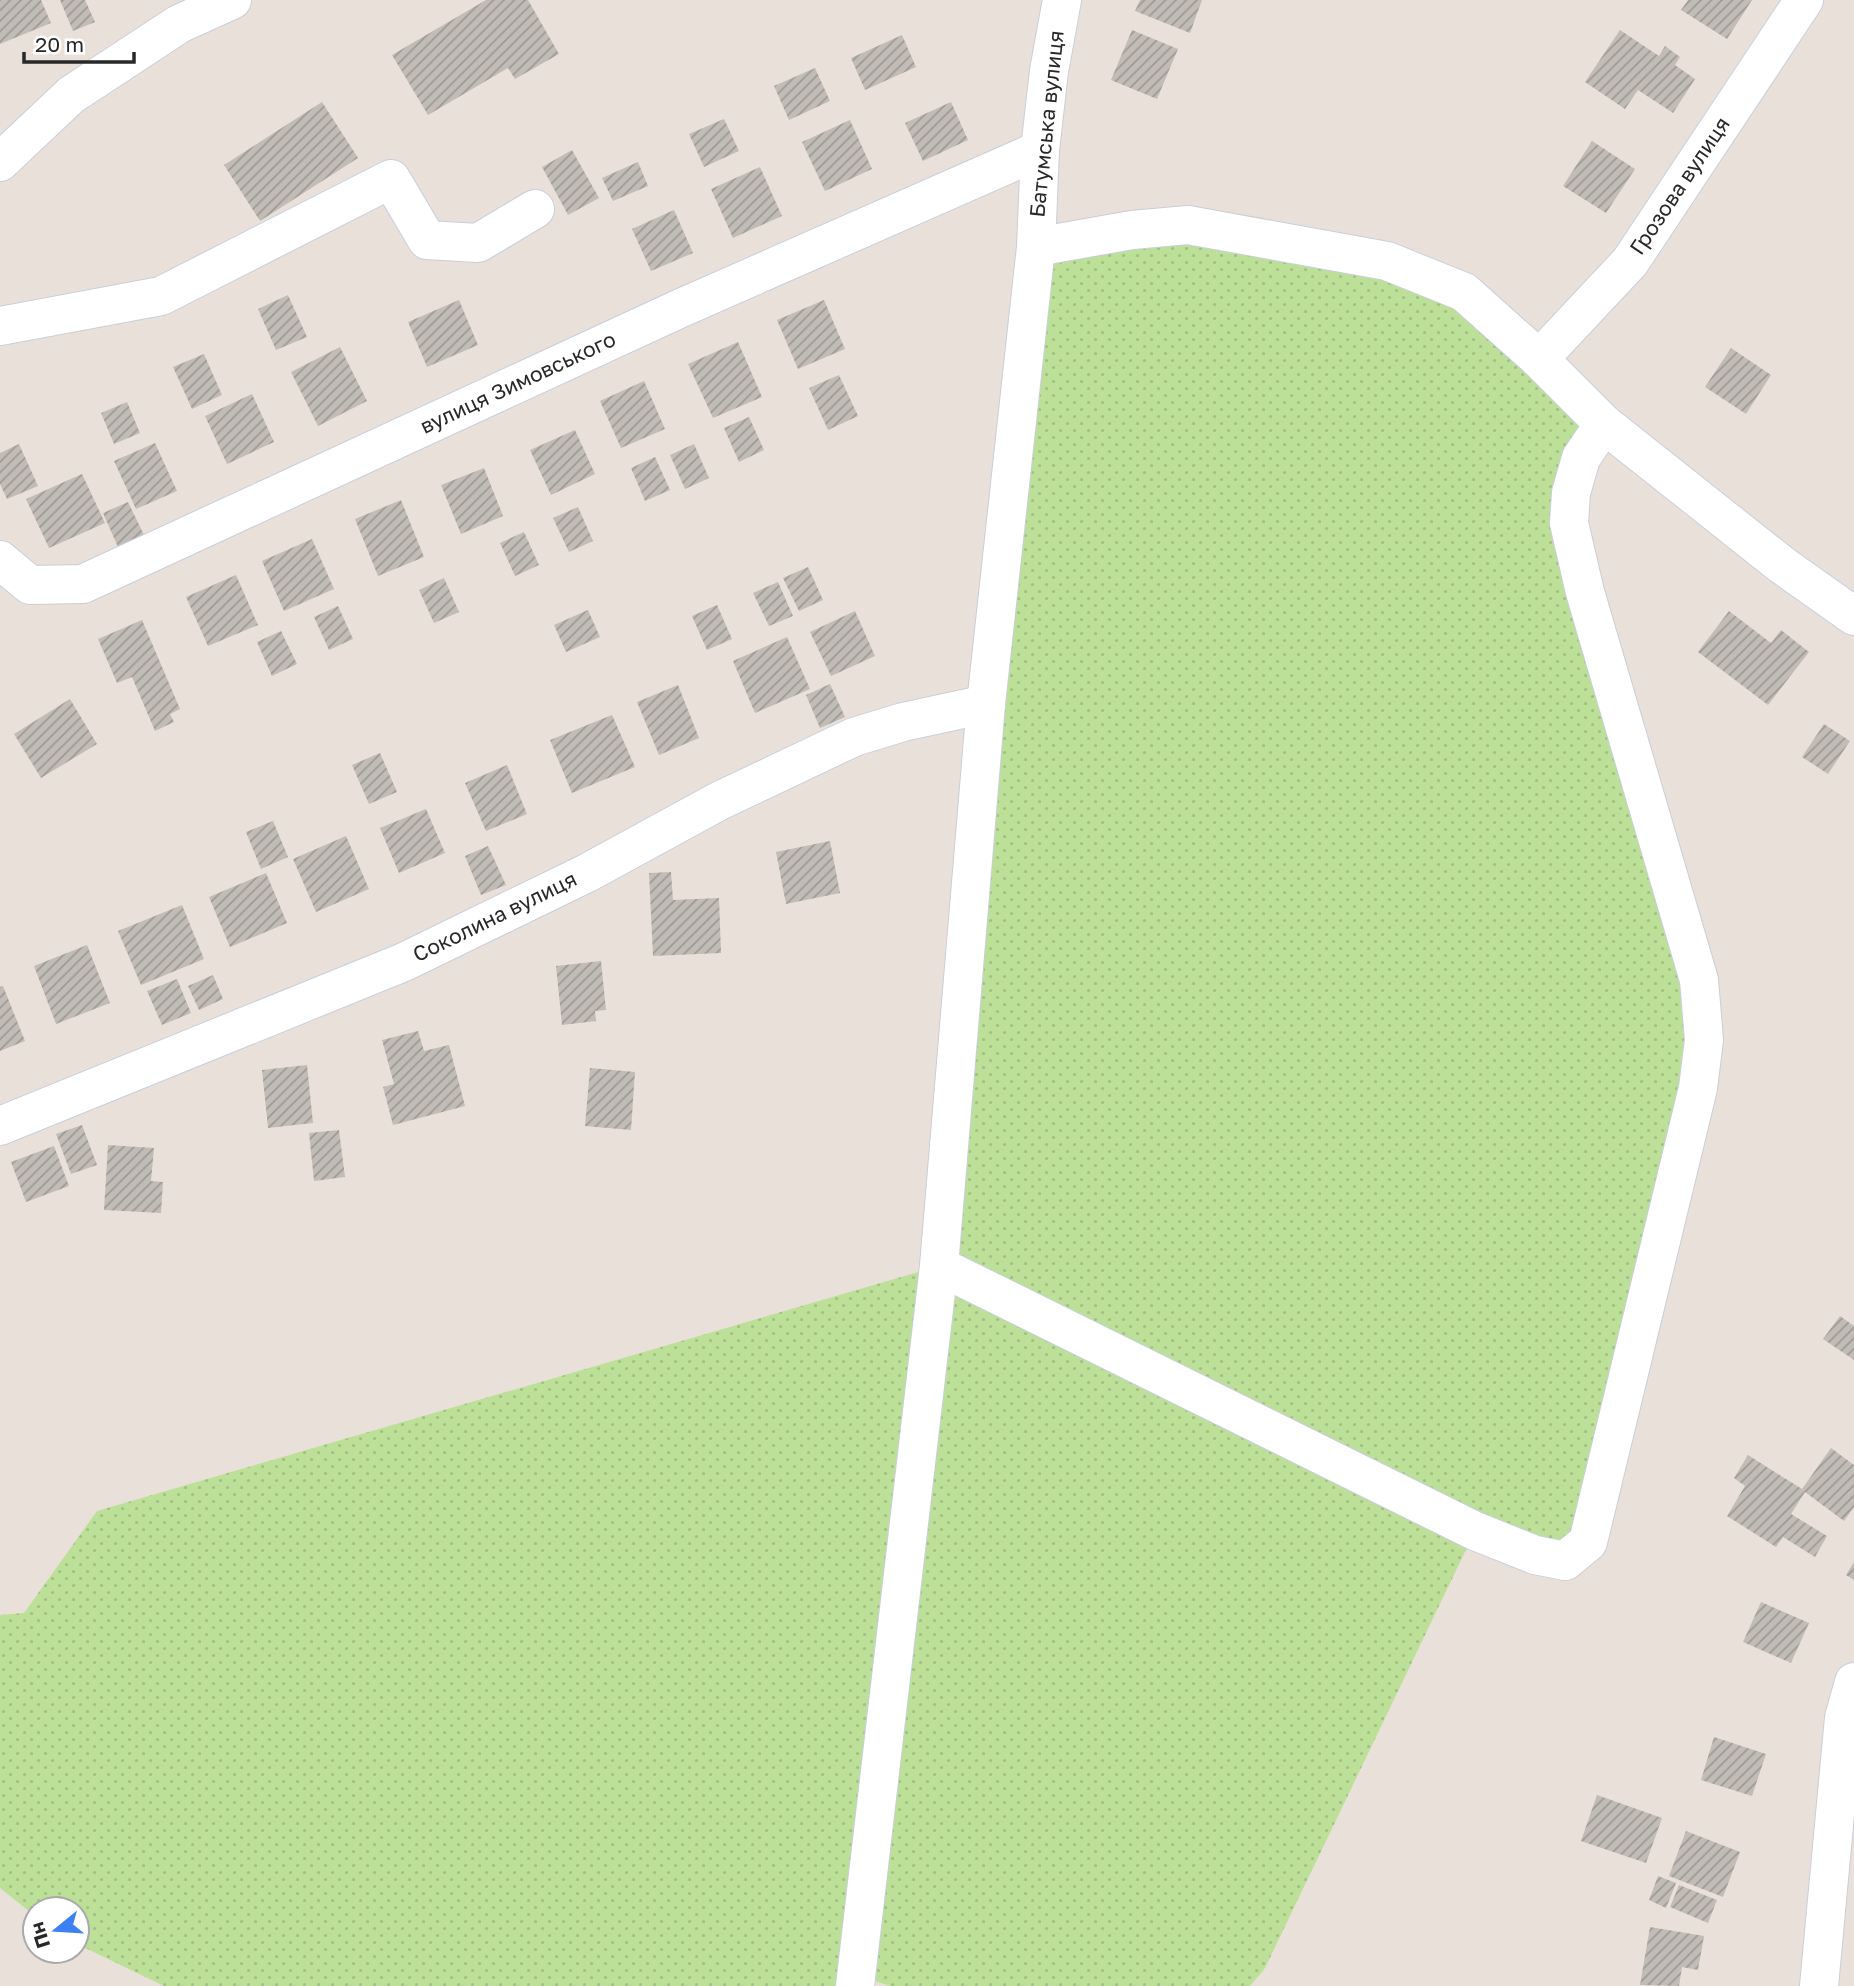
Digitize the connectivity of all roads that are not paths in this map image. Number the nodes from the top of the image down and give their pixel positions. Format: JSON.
{"nodes":[{"id":1,"x":232,"y":0,"type":"edge"},
{"id":2,"x":1062,"y":0,"type":"edge"},
{"id":3,"x":1804,"y":0,"type":"edge"},
{"id":4,"x":1040,"y":150,"type":"junction"},
{"id":5,"x":0,"y":162,"type":"edge"},
{"id":6,"x":535,"y":209,"type":"dead end"},
{"id":7,"x":1036,"y":247,"type":"junction"},
{"id":8,"x":0,"y":326,"type":"edge"},
{"id":9,"x":1539,"y":359,"type":"junction"},
{"id":10,"x":1604,"y":424,"type":"junction"},
{"id":11,"x":0,"y":560,"type":"edge"},
{"id":12,"x":1854,"y":616,"type":"edge"},
{"id":13,"x":986,"y":704,"type":"junction"},
{"id":14,"x":0,"y":1126,"type":"edge"},
{"id":15,"x":939,"y":1266,"type":"junction"},
{"id":16,"x":1854,"y":1682,"type":"edge"},
{"id":17,"x":855,"y":1986,"type":"edge"},
{"id":18,"x":1819,"y":1986,"type":"edge"}],
"edges":[{"from":1,"to":5,"type":"street"},
{"from":2,"to":4,"type":"street","name":"Батумська вулиця"},
{"from":3,"to":9,"type":"street","name":"Грозова вулиця"},
{"from":4,"to":7,"type":"street","name":"Батумська вулиця"},
{"from":4,"to":11,"type":"street","name":"вулиця Зимовського"},
{"from":6,"to":8,"type":"street"},
{"from":7,"to":9,"type":"street"},
{"from":7,"to":13,"type":"street","name":"Батумська вулиця"},
{"from":9,"to":10,"type":"street"},
{"from":10,"to":12,"type":"street"},
{"from":10,"to":15,"type":"street"},
{"from":13,"to":14,"type":"street","name":"Соколина вулиця"},
{"from":13,"to":15,"type":"street","name":"Батумська вулиця"},
{"from":15,"to":17,"type":"street","name":"Батумська вулиця"},
{"from":16,"to":18,"type":"street"}]}
